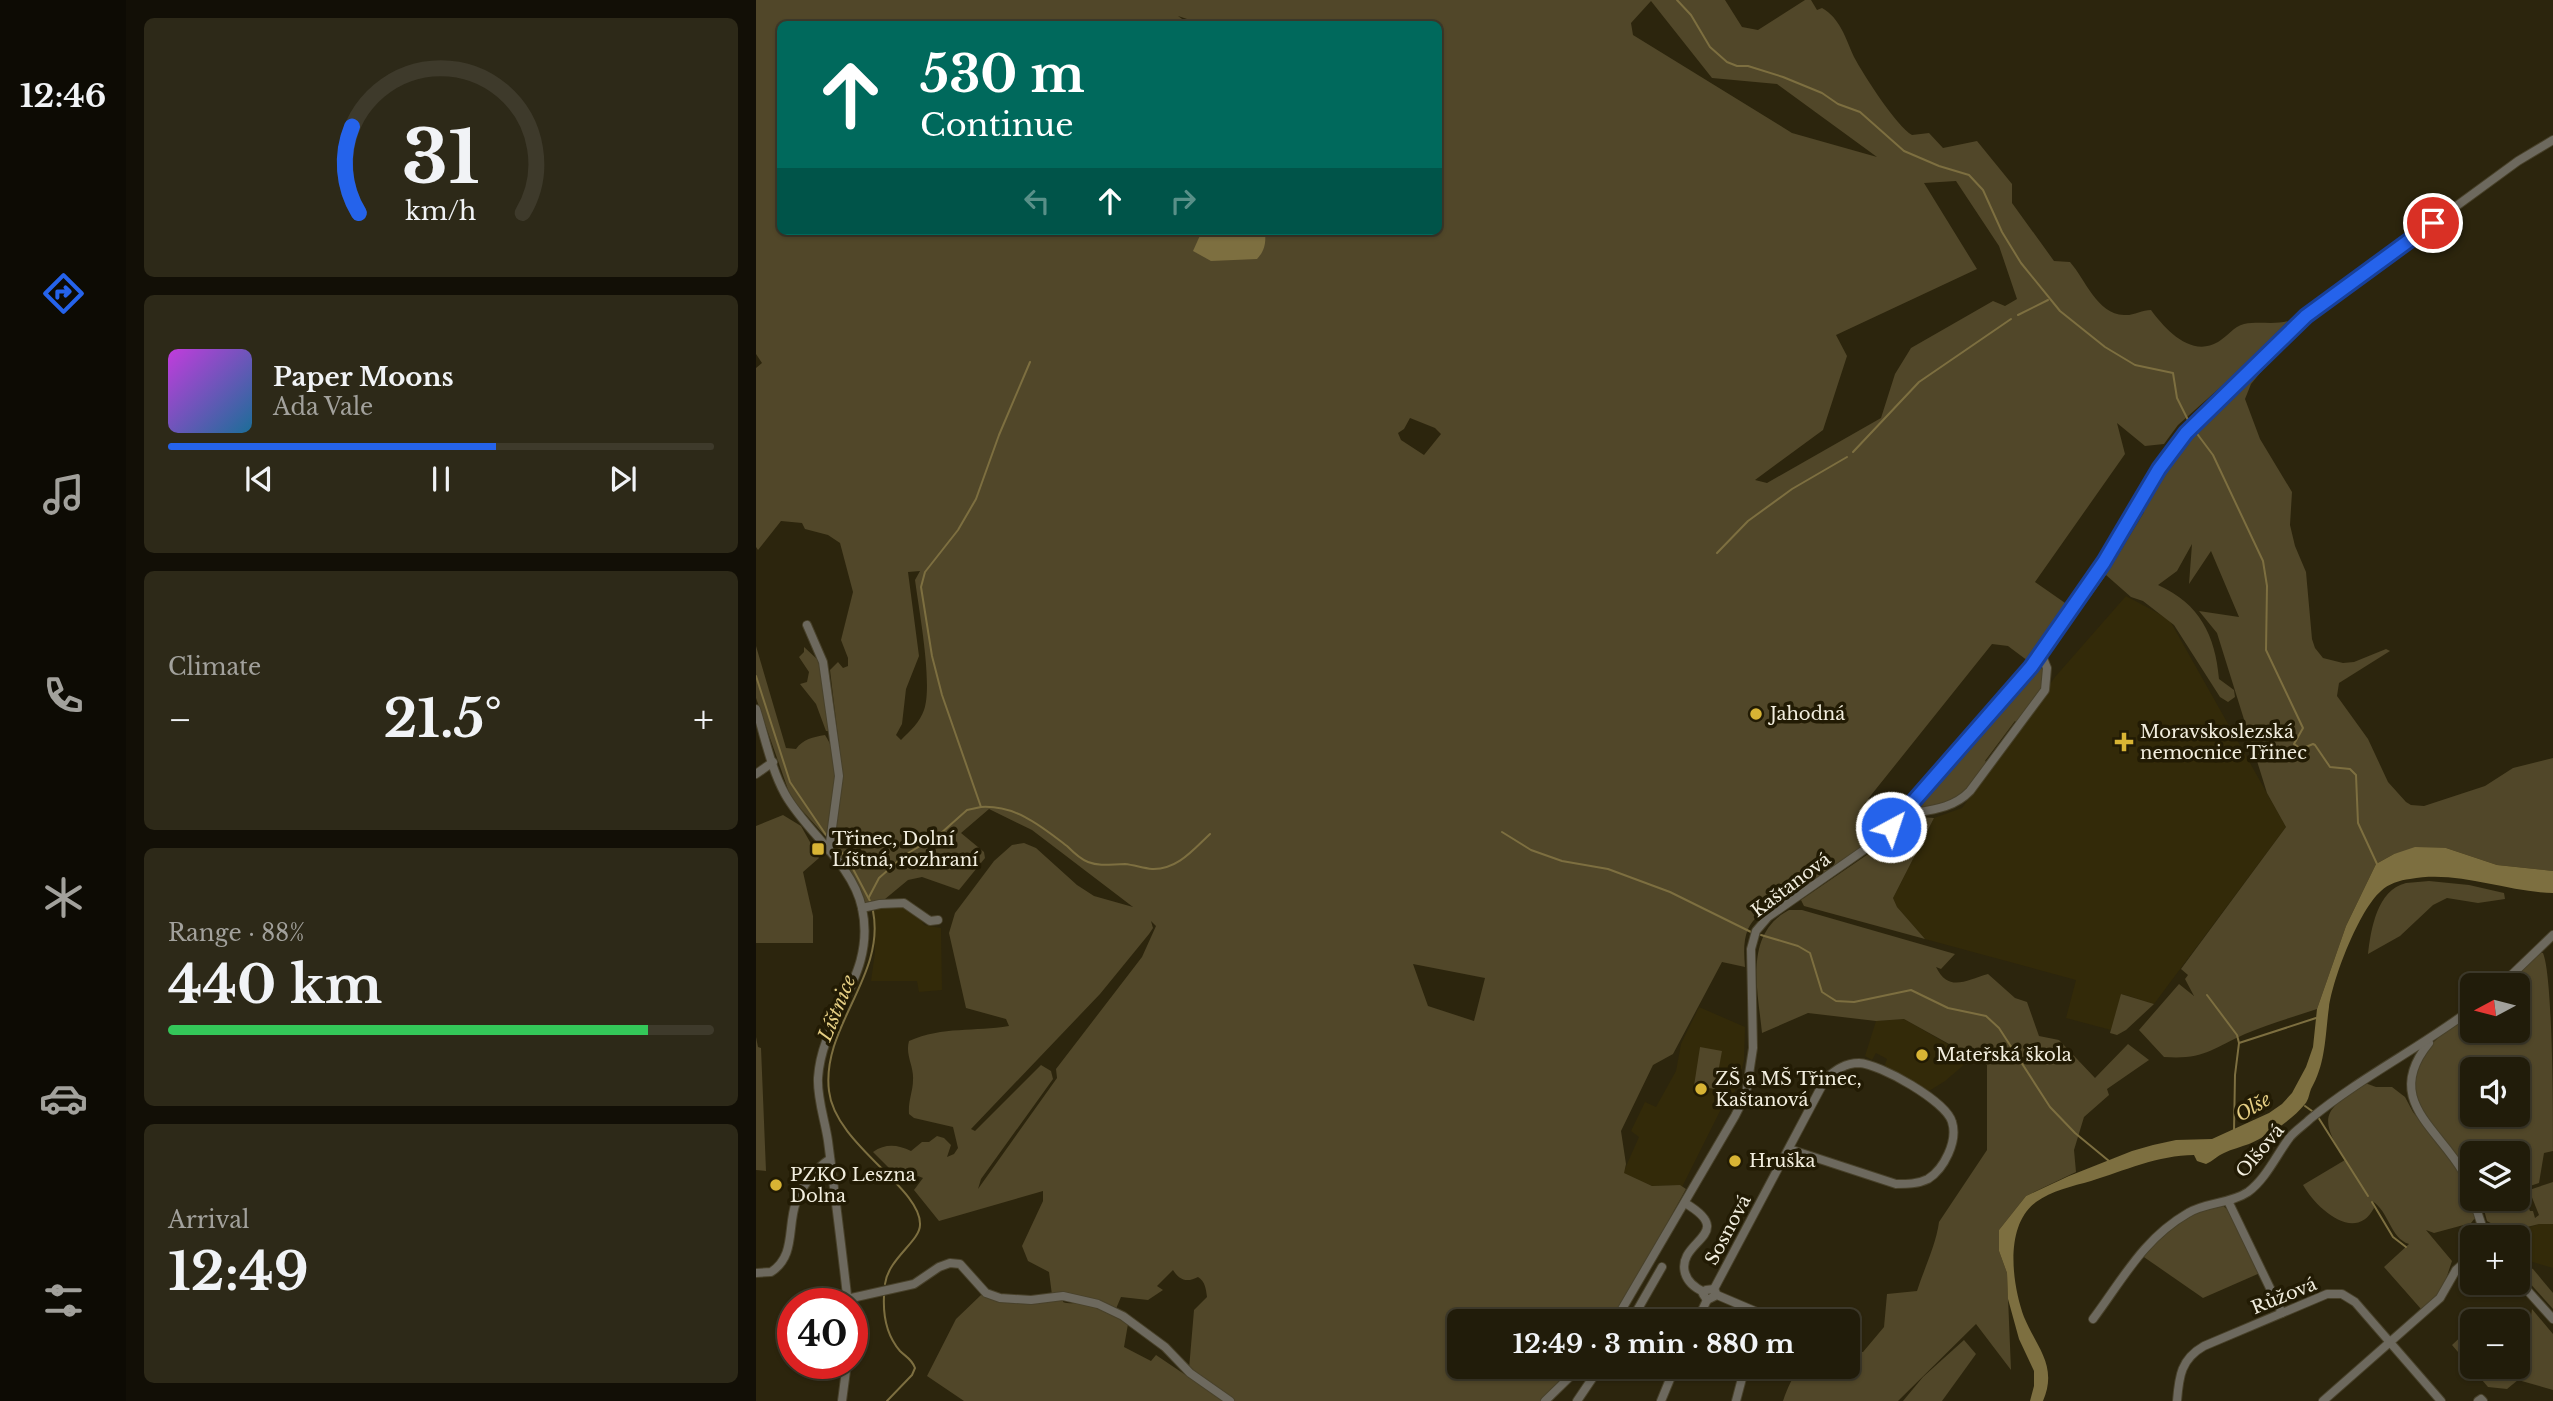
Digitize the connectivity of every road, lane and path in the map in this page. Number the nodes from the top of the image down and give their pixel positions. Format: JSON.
{"nodes":[{"id":1,"x":2553,"y":140,"type":"edge"},
{"id":2,"x":807,"y":625,"type":"dead end"},
{"id":3,"x":2041,"y":653,"type":"junction"},
{"id":4,"x":756,"y":709,"type":"edge"},
{"id":5,"x":773,"y":762,"type":"junction"},
{"id":6,"x":756,"y":774,"type":"edge"},
{"id":7,"x":1902,"y":815,"type":"junction"},
{"id":8,"x":829,"y":850,"type":"junction"},
{"id":9,"x":862,"y":908,"type":"junction"},
{"id":10,"x":938,"y":920,"type":"dead end"},
{"id":11,"x":2553,"y":935,"type":"edge"},
{"id":12,"x":2513,"y":973,"type":"edge"},
{"id":13,"x":2460,"y":1018,"type":"edge"},
{"id":14,"x":2433,"y":1038,"type":"junction"},
{"id":15,"x":1788,"y":1149,"type":"junction"},
{"id":16,"x":830,"y":1159,"type":"junction"},
{"id":17,"x":2460,"y":1169,"type":"edge"},
{"id":18,"x":2228,"y":1200,"type":"junction"},
{"id":19,"x":1685,"y":1203,"type":"junction"},
{"id":20,"x":2460,"y":1266,"type":"edge"},
{"id":21,"x":1662,"y":1267,"type":"dead end"},
{"id":22,"x":756,"y":1273,"type":"edge"},
{"id":23,"x":846,"y":1288,"type":"edge"},
{"id":24,"x":1716,"y":1292,"type":"junction"},
{"id":25,"x":2530,"y":1293,"type":"edge"},
{"id":26,"x":868,"y":1296,"type":"edge"},
{"id":27,"x":1706,"y":1296,"type":"junction"},
{"id":28,"x":1622,"y":1309,"type":"edge"},
{"id":29,"x":1638,"y":1309,"type":"edge"},
{"id":30,"x":1702,"y":1309,"type":"edge"},
{"id":31,"x":1751,"y":1309,"type":"edge"},
{"id":32,"x":2281,"y":1313,"type":"junction"},
{"id":33,"x":2093,"y":1319,"type":"dead end"},
{"id":34,"x":2553,"y":1319,"type":"edge"},
{"id":35,"x":2390,"y":1343,"type":"junction"},
{"id":36,"x":845,"y":1379,"type":"edge"},
{"id":37,"x":1568,"y":1379,"type":"edge"},
{"id":38,"x":1592,"y":1379,"type":"edge"},
{"id":39,"x":1670,"y":1379,"type":"edge"},
{"id":40,"x":1742,"y":1379,"type":"edge"},
{"id":41,"x":842,"y":1401,"type":"edge"},
{"id":42,"x":1230,"y":1401,"type":"edge"},
{"id":43,"x":1545,"y":1401,"type":"edge"},
{"id":44,"x":1577,"y":1401,"type":"edge"},
{"id":45,"x":1661,"y":1401,"type":"edge"},
{"id":46,"x":1736,"y":1401,"type":"edge"},
{"id":47,"x":2177,"y":1401,"type":"edge"},
{"id":48,"x":2323,"y":1401,"type":"edge"},
{"id":49,"x":2441,"y":1401,"type":"edge"}],
"edges":[{"from":1,"to":3,"type":"street","name":"Kaštanová"},
{"from":2,"to":8,"type":"street"},
{"from":3,"to":7,"type":"street","name":"Kaštanová"},
{"from":3,"to":7,"type":"street"},
{"from":4,"to":5,"type":"street"},
{"from":5,"to":6,"type":"street"},
{"from":5,"to":8,"type":"street"},
{"from":7,"to":19,"type":"street","name":"Kaštanová"},
{"from":8,"to":9,"type":"street"},
{"from":9,"to":10,"type":"street"},
{"from":9,"to":16,"type":"street"},
{"from":11,"to":12,"type":"street"},
{"from":13,"to":14,"type":"street","name":"Olšová"},
{"from":14,"to":17,"type":"street","name":"Olšová"},
{"from":14,"to":18,"type":"street","name":"Olšová"},
{"from":15,"to":15,"type":"street","name":"Sosnová"},
{"from":15,"to":24,"type":"street","name":"Sosnová"},
{"from":16,"to":22,"type":"street"},
{"from":16,"to":23,"type":"street"},
{"from":18,"to":32,"type":"street"},
{"from":18,"to":33,"type":"street","name":"Olšová"},
{"from":19,"to":27,"type":"street"},
{"from":19,"to":28,"type":"street","name":"Kaštanová"},
{"from":20,"to":35,"type":"street"},
{"from":21,"to":29,"type":"street"},
{"from":24,"to":27,"type":"street"},
{"from":24,"to":31,"type":"street"},
{"from":25,"to":34,"type":"street"},
{"from":26,"to":42,"type":"street"},
{"from":27,"to":30,"type":"street"},
{"from":32,"to":35,"type":"street","name":"Růžová"},
{"from":32,"to":47,"type":"street","name":"Růžová"},
{"from":35,"to":48,"type":"street"},
{"from":35,"to":49,"type":"street","name":"Růžová"},
{"from":36,"to":41,"type":"street"},
{"from":37,"to":43,"type":"street"},
{"from":38,"to":44,"type":"street"},
{"from":39,"to":45,"type":"street"},
{"from":40,"to":46,"type":"street"}]}
